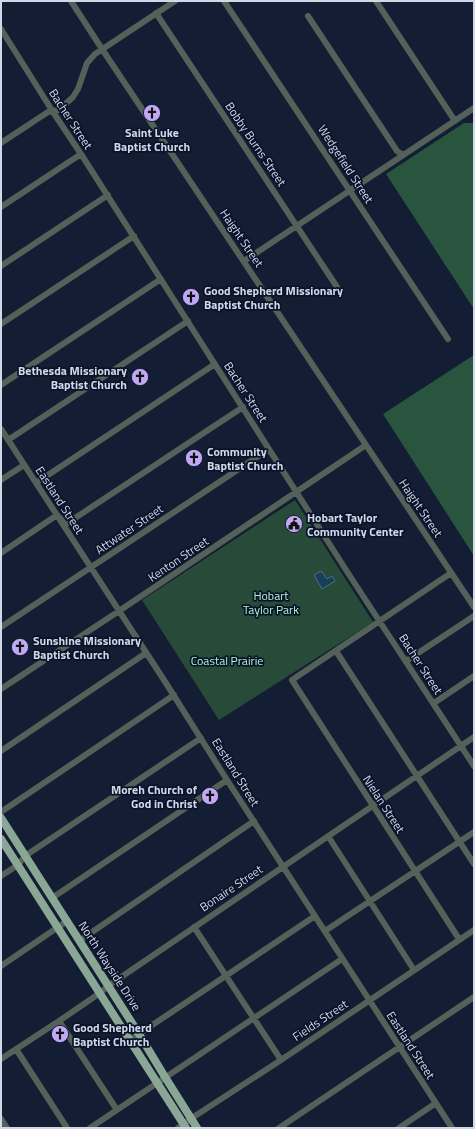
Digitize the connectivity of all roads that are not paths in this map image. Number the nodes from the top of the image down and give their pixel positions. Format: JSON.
{"nodes":[{"id":1,"x":71,"y":1,"type":"edge"},
{"id":2,"x":175,"y":1,"type":"edge"},
{"id":3,"x":224,"y":1,"type":"edge"},
{"id":4,"x":376,"y":1,"type":"edge"},
{"id":5,"x":156,"y":13,"type":"junction"},
{"id":6,"x":308,"y":16,"type":"dead end"},
{"id":7,"x":1,"y":28,"type":"edge"},
{"id":8,"x":102,"y":49,"type":"junction"},
{"id":9,"x":474,"y":108,"type":"edge"},
{"id":10,"x":53,"y":112,"type":"junction"},
{"id":11,"x":455,"y":121,"type":"junction"},
{"id":12,"x":1,"y":143,"type":"edge"},
{"id":13,"x":81,"y":154,"type":"junction"},
{"id":14,"x":403,"y":155,"type":"junction"},
{"id":15,"x":350,"y":191,"type":"junction"},
{"id":16,"x":108,"y":195,"type":"junction"},
{"id":17,"x":1,"y":207,"type":"edge"},
{"id":18,"x":297,"y":225,"type":"junction"},
{"id":19,"x":134,"y":236,"type":"junction"},
{"id":20,"x":244,"y":261,"type":"junction"},
{"id":21,"x":1,"y":266,"type":"edge"},
{"id":22,"x":161,"y":278,"type":"junction"},
{"id":23,"x":337,"y":287,"type":"dead end"},
{"id":24,"x":188,"y":321,"type":"junction"},
{"id":25,"x":1,"y":324,"type":"edge"},
{"id":26,"x":448,"y":339,"type":"dead end"},
{"id":27,"x":215,"y":364,"type":"junction"},
{"id":28,"x":1,"y":386,"type":"edge"},
{"id":29,"x":242,"y":407,"type":"junction"},
{"id":30,"x":1,"y":429,"type":"edge"},
{"id":31,"x":8,"y":440,"type":"junction"},
{"id":32,"x":366,"y":445,"type":"junction"},
{"id":33,"x":269,"y":449,"type":"junction"},
{"id":34,"x":24,"y":465,"type":"junction"},
{"id":35,"x":1,"y":480,"type":"edge"},
{"id":36,"x":36,"y":483,"type":"junction"},
{"id":37,"x":297,"y":492,"type":"junction"},
{"id":38,"x":57,"y":515,"type":"junction"},
{"id":39,"x":1,"y":553,"type":"edge"},
{"id":40,"x":91,"y":567,"type":"junction"},
{"id":41,"x":451,"y":573,"type":"junction"},
{"id":42,"x":474,"y":607,"type":"edge"},
{"id":43,"x":119,"y":612,"type":"junction"},
{"id":44,"x":474,"y":616,"type":"edge"},
{"id":45,"x":380,"y":621,"type":"junction"},
{"id":46,"x":1,"y":627,"type":"edge"},
{"id":47,"x":336,"y":651,"type":"junction"},
{"id":48,"x":146,"y":653,"type":"junction"},
{"id":49,"x":406,"y":661,"type":"junction"},
{"id":50,"x":474,"y":676,"type":"edge"},
{"id":51,"x":1,"y":689,"type":"edge"},
{"id":52,"x":174,"y":694,"type":"junction"},
{"id":53,"x":434,"y":703,"type":"junction"},
{"id":54,"x":474,"y":737,"type":"edge"},
{"id":55,"x":201,"y":738,"type":"junction"},
{"id":56,"x":462,"y":746,"type":"junction"},
{"id":57,"x":1,"y":751,"type":"edge"},
{"id":58,"x":474,"y":766,"type":"edge"},
{"id":59,"x":416,"y":776,"type":"junction"},
{"id":60,"x":227,"y":780,"type":"junction"},
{"id":61,"x":372,"y":805,"type":"junction"},
{"id":62,"x":1,"y":812,"type":"edge"},
{"id":63,"x":1,"y":818,"type":"edge"},
{"id":64,"x":254,"y":821,"type":"junction"},
{"id":65,"x":474,"y":832,"type":"edge"},
{"id":66,"x":328,"y":836,"type":"junction"},
{"id":67,"x":1,"y":839,"type":"edge"},
{"id":68,"x":460,"y":842,"type":"junction"},
{"id":69,"x":25,"y":856,"type":"junction"},
{"id":70,"x":474,"y":864,"type":"edge"},
{"id":71,"x":18,"y":865,"type":"junction"},
{"id":72,"x":283,"y":866,"type":"junction"},
{"id":73,"x":415,"y":872,"type":"junction"},
{"id":74,"x":1,"y":876,"type":"edge"},
{"id":75,"x":52,"y":898,"type":"junction"},
{"id":76,"x":370,"y":901,"type":"junction"},
{"id":77,"x":315,"y":916,"type":"junction"},
{"id":78,"x":67,"y":921,"type":"junction"},
{"id":79,"x":58,"y":927,"type":"junction"},
{"id":80,"x":194,"y":927,"type":"junction"},
{"id":81,"x":474,"y":930,"type":"edge"},
{"id":82,"x":325,"y":931,"type":"junction"},
{"id":83,"x":459,"y":939,"type":"junction"},
{"id":84,"x":80,"y":941,"type":"junction"},
{"id":85,"x":342,"y":959,"type":"junction"},
{"id":86,"x":1,"y":966,"type":"edge"},
{"id":87,"x":414,"y":970,"type":"junction"},
{"id":88,"x":226,"y":976,"type":"junction"},
{"id":89,"x":108,"y":986,"type":"junction"},
{"id":90,"x":100,"y":993,"type":"junction"},
{"id":91,"x":474,"y":997,"type":"edge"},
{"id":92,"x":370,"y":1000,"type":"junction"},
{"id":93,"x":254,"y":1018,"type":"junction"},
{"id":94,"x":59,"y":1021,"type":"junction"},
{"id":95,"x":139,"y":1034,"type":"junction"},
{"id":96,"x":130,"y":1040,"type":"junction"},
{"id":97,"x":399,"y":1047,"type":"junction"},
{"id":98,"x":16,"y":1049,"type":"junction"},
{"id":99,"x":1,"y":1059,"type":"edge"},
{"id":100,"x":281,"y":1060,"type":"junction"},
{"id":101,"x":165,"y":1077,"type":"junction"},
{"id":102,"x":157,"y":1082,"type":"junction"},
{"id":103,"x":436,"y":1103,"type":"junction"},
{"id":104,"x":117,"y":1110,"type":"junction"},
{"id":105,"x":1,"y":1119,"type":"edge"},
{"id":106,"x":191,"y":1119,"type":"junction"},
{"id":107,"x":183,"y":1127,"type":"edge"},
{"id":108,"x":7,"y":1128,"type":"edge"},
{"id":109,"x":68,"y":1128,"type":"edge"},
{"id":110,"x":90,"y":1128,"type":"edge"},
{"id":111,"x":197,"y":1128,"type":"edge"},
{"id":112,"x":279,"y":1128,"type":"edge"},
{"id":113,"x":399,"y":1128,"type":"edge"},
{"id":114,"x":452,"y":1128,"type":"edge"}],
"edges":[{"from":1,"to":8,"type":"street","name":"Haight Street"},
{"from":2,"to":5,"type":"street"},
{"from":3,"to":15,"type":"street","name":"Wedgefield Street"},
{"from":4,"to":11,"type":"street"},
{"from":5,"to":8,"type":"street"},
{"from":5,"to":18,"type":"street","name":"Bobby Burns Street"},
{"from":6,"to":14,"type":"street"},
{"from":7,"to":10,"type":"street","name":"Bacher Street"},
{"from":8,"to":10,"type":"street"},
{"from":8,"to":20,"type":"street","name":"Haight Street"},
{"from":9,"to":11,"type":"street"},
{"from":10,"to":12,"type":"street"},
{"from":10,"to":13,"type":"street","name":"Bacher Street"},
{"from":11,"to":14,"type":"street"},
{"from":13,"to":16,"type":"street","name":"Bacher Street"},
{"from":13,"to":17,"type":"street"},
{"from":14,"to":15,"type":"street"},
{"from":15,"to":18,"type":"street"},
{"from":15,"to":26,"type":"street","name":"Wedgefield Street"},
{"from":16,"to":19,"type":"street","name":"Bacher Street"},
{"from":16,"to":21,"type":"street"},
{"from":18,"to":20,"type":"street"},
{"from":18,"to":23,"type":"street","name":"Bobby Burns Street"},
{"from":19,"to":22,"type":"street","name":"Bacher Street"},
{"from":19,"to":25,"type":"street"},
{"from":20,"to":32,"type":"street","name":"Haight Street"},
{"from":22,"to":24,"type":"street","name":"Bacher Street"},
{"from":22,"to":28,"type":"street"},
{"from":24,"to":27,"type":"street","name":"Bacher Street"},
{"from":24,"to":31,"type":"street"},
{"from":27,"to":29,"type":"street","name":"Bacher Street"},
{"from":27,"to":36,"type":"street"},
{"from":29,"to":33,"type":"street","name":"Bacher Street"},
{"from":29,"to":38,"type":"street"},
{"from":30,"to":31,"type":"street","name":"Eastland Street"},
{"from":31,"to":34,"type":"street","name":"Eastland Street"},
{"from":32,"to":37,"type":"street","name":"Kenton Street"},
{"from":32,"to":41,"type":"street","name":"Haight Street"},
{"from":33,"to":37,"type":"street","name":"Bacher Street"},
{"from":33,"to":40,"type":"street","name":"Attwater Street"},
{"from":34,"to":35,"type":"street"},
{"from":34,"to":36,"type":"street","name":"Eastland Street"},
{"from":36,"to":38,"type":"street","name":"Eastland Street"},
{"from":37,"to":43,"type":"street","name":"Kenton Street"},
{"from":37,"to":45,"type":"street","name":"Bacher Street"},
{"from":38,"to":39,"type":"street"},
{"from":38,"to":40,"type":"street","name":"Eastland Street"},
{"from":40,"to":43,"type":"street","name":"Eastland Street"},
{"from":40,"to":46,"type":"street","name":"Attwater Street"},
{"from":41,"to":42,"type":"street","name":"Haight Street"},
{"from":41,"to":45,"type":"street"},
{"from":43,"to":48,"type":"street","name":"Eastland Street"},
{"from":43,"to":51,"type":"street","name":"Kenton Street"},
{"from":44,"to":49,"type":"street"},
{"from":45,"to":47,"type":"street"},
{"from":45,"to":49,"type":"street","name":"Bacher Street"},
{"from":47,"to":59,"type":"street"},
{"from":47,"to":61,"type":"street","name":"Nielan Street"},
{"from":48,"to":52,"type":"street","name":"Eastland Street"},
{"from":48,"to":57,"type":"street"},
{"from":49,"to":53,"type":"street","name":"Bacher Street"},
{"from":50,"to":53,"type":"street"},
{"from":52,"to":55,"type":"street","name":"Eastland Street"},
{"from":52,"to":62,"type":"street"},
{"from":53,"to":56,"type":"street","name":"Bacher Street"},
{"from":54,"to":56,"type":"street","name":"Bonaire Street"},
{"from":55,"to":60,"type":"street","name":"Eastland Street"},
{"from":55,"to":69,"type":"street"},
{"from":56,"to":58,"type":"street","name":"Bacher Street"},
{"from":56,"to":59,"type":"street","name":"Bonaire Street"},
{"from":59,"to":61,"type":"street","name":"Bonaire Street"},
{"from":59,"to":68,"type":"street"},
{"from":60,"to":64,"type":"street","name":"Eastland Street"},
{"from":60,"to":75,"type":"street"},
{"from":61,"to":66,"type":"street","name":"Bonaire Street"},
{"from":61,"to":73,"type":"street","name":"Nielan Street"},
{"from":63,"to":69,"type":"main road","name":"North Wayside Drive"},
{"from":64,"to":72,"type":"street","name":"Eastland Street"},
{"from":64,"to":84,"type":"street"},
{"from":65,"to":68,"type":"street"},
{"from":66,"to":72,"type":"street","name":"Bonaire Street"},
{"from":66,"to":76,"type":"street"},
{"from":67,"to":71,"type":"main road","name":"North Wayside Drive"},
{"from":68,"to":70,"type":"street"},
{"from":68,"to":73,"type":"street"},
{"from":69,"to":71,"type":"street"},
{"from":69,"to":75,"type":"main road","name":"North Wayside Drive"},
{"from":71,"to":74,"type":"street"},
{"from":71,"to":79,"type":"main road","name":"North Wayside Drive"},
{"from":72,"to":77,"type":"street","name":"Eastland Street"},
{"from":72,"to":80,"type":"street","name":"Bonaire Street"},
{"from":73,"to":76,"type":"street"},
{"from":73,"to":83,"type":"street","name":"Nielan Street"},
{"from":75,"to":78,"type":"main road","name":"North Wayside Drive"},
{"from":76,"to":82,"type":"street"},
{"from":76,"to":87,"type":"street"},
{"from":77,"to":82,"type":"street","name":"Eastland Street"},
{"from":77,"to":88,"type":"street"},
{"from":78,"to":79,"type":"street"},
{"from":78,"to":84,"type":"main road","name":"North Wayside Drive"},
{"from":79,"to":86,"type":"street"},
{"from":79,"to":90,"type":"main road","name":"North Wayside Drive"},
{"from":80,"to":88,"type":"street"},
{"from":80,"to":89,"type":"street","name":"Bonaire Street"},
{"from":81,"to":83,"type":"street","name":"Fields Street"},
{"from":82,"to":85,"type":"street","name":"Eastland Street"},
{"from":83,"to":87,"type":"street","name":"Fields Street"},
{"from":84,"to":89,"type":"main road","name":"North Wayside Drive"},
{"from":85,"to":92,"type":"street","name":"Eastland Street"},
{"from":85,"to":93,"type":"street"},
{"from":87,"to":92,"type":"street","name":"Fields Street"},
{"from":88,"to":93,"type":"street"},
{"from":88,"to":95,"type":"street"},
{"from":89,"to":90,"type":"street","name":"Bonaire Street"},
{"from":89,"to":95,"type":"main road","name":"North Wayside Drive"},
{"from":90,"to":94,"type":"street","name":"Bonaire Street"},
{"from":90,"to":96,"type":"main road","name":"North Wayside Drive"},
{"from":91,"to":97,"type":"street"},
{"from":92,"to":97,"type":"street","name":"Eastland Street"},
{"from":92,"to":100,"type":"street","name":"Fields Street"},
{"from":93,"to":100,"type":"street"},
{"from":93,"to":101,"type":"street"},
{"from":94,"to":98,"type":"street","name":"Bonaire Street"},
{"from":94,"to":104,"type":"street"},
{"from":95,"to":96,"type":"street"},
{"from":95,"to":101,"type":"main road","name":"North Wayside Drive"},
{"from":96,"to":102,"type":"main road","name":"North Wayside Drive"},
{"from":97,"to":103,"type":"street","name":"Eastland Street"},
{"from":97,"to":112,"type":"street"},
{"from":98,"to":99,"type":"street","name":"Bonaire Street"},
{"from":98,"to":109,"type":"street"},
{"from":100,"to":106,"type":"street","name":"Fields Street"},
{"from":101,"to":102,"type":"street"},
{"from":101,"to":106,"type":"main road","name":"North Wayside Drive"},
{"from":102,"to":104,"type":"street"},
{"from":102,"to":107,"type":"main road","name":"North Wayside Drive"},
{"from":103,"to":113,"type":"street"},
{"from":103,"to":114,"type":"street","name":"Eastland Street"},
{"from":104,"to":110,"type":"street"},
{"from":105,"to":108,"type":"street"},
{"from":106,"to":107,"type":"street","name":"Fields Street"},
{"from":106,"to":111,"type":"main road","name":"North Wayside Drive"}]}
